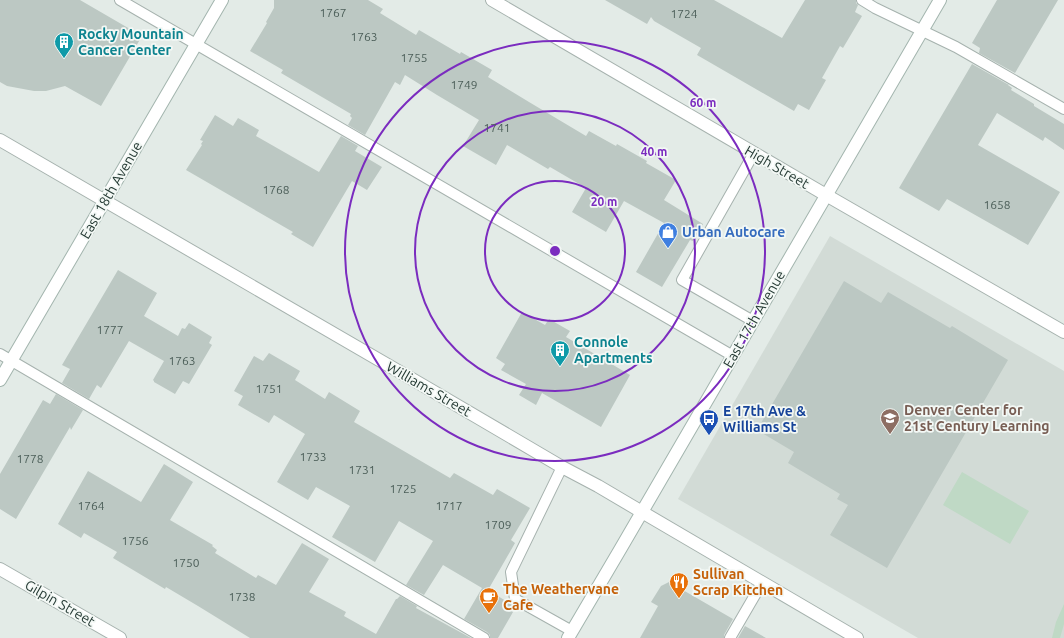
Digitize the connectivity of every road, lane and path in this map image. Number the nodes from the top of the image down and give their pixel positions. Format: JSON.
{"nodes":[{"id":1,"x":120,"y":0,"type":"edge"},
{"id":2,"x":222,"y":0,"type":"edge"},
{"id":3,"x":492,"y":0,"type":"edge"},
{"id":4,"x":862,"y":0,"type":"edge"},
{"id":5,"x":940,"y":0,"type":"edge"},
{"id":6,"x":922,"y":30,"type":"junction"},
{"id":7,"x":196,"y":44,"type":"junction"},
{"id":8,"x":1064,"y":109,"type":"edge"},
{"id":9,"x":0,"y":140,"type":"edge"},
{"id":10,"x":754,"y":153,"type":"junction"},
{"id":11,"x":826,"y":196,"type":"junction"},
{"id":12,"x":104,"y":201,"type":"junction"},
{"id":13,"x":753,"y":321,"type":"junction"},
{"id":14,"x":1064,"y":332,"type":"edge"},
{"id":15,"x":0,"y":354,"type":"edge"},
{"id":16,"x":733,"y":356,"type":"junction"},
{"id":17,"x":11,"y":360,"type":"junction"},
{"id":18,"x":0,"y":380,"type":"edge"},
{"id":19,"x":562,"y":467,"type":"junction"},
{"id":20,"x":642,"y":512,"type":"junction"},
{"id":21,"x":0,"y":569,"type":"edge"},
{"id":22,"x":762,"y":582,"type":"junction"},
{"id":23,"x":570,"y":634,"type":"edge"},
{"id":24,"x":120,"y":638,"type":"edge"},
{"id":25,"x":484,"y":638,"type":"edge"},
{"id":26,"x":730,"y":638,"type":"edge"},
{"id":27,"x":857,"y":638,"type":"edge"}],
"edges":[{"from":1,"to":7,"type":"lane"},
{"from":2,"to":7,"type":"street","name":"East 18th Avenue"},
{"from":3,"to":10,"type":"street","name":"High Street"},
{"from":4,"to":6,"type":"lane"},
{"from":5,"to":6,"type":"street","name":"East 17th Avenue"},
{"from":6,"to":8,"type":"lane"},
{"from":6,"to":11,"type":"street","name":"East 17th Avenue"},
{"from":7,"to":12,"type":"street","name":"East 18th Avenue"},
{"from":7,"to":16,"type":"lane"},
{"from":9,"to":12,"type":"street","name":"Williams Street"},
{"from":10,"to":11,"type":"street","name":"High Street"},
{"from":10,"to":13,"type":"lane"},
{"from":11,"to":13,"type":"street","name":"East 17th Avenue"},
{"from":11,"to":14,"type":"street","name":"High Street"},
{"from":12,"to":17,"type":"street","name":"East 18th Avenue"},
{"from":12,"to":19,"type":"street","name":"Williams Street"},
{"from":13,"to":16,"type":"street","name":"East 17th Avenue"},
{"from":15,"to":17,"type":"lane"},
{"from":16,"to":20,"type":"street","name":"East 17th Avenue"},
{"from":17,"to":18,"type":"street","name":"East 18th Avenue"},
{"from":17,"to":25,"type":"lane"},
{"from":19,"to":20,"type":"street","name":"Williams Street"},
{"from":19,"to":23,"type":"lane"},
{"from":20,"to":22,"type":"street","name":"Williams Street"},
{"from":20,"to":23,"type":"street","name":"East 17th Avenue"},
{"from":21,"to":24,"type":"street","name":"Gilpin Street"},
{"from":22,"to":26,"type":"lane"},
{"from":22,"to":27,"type":"street","name":"Williams Street"}]}
